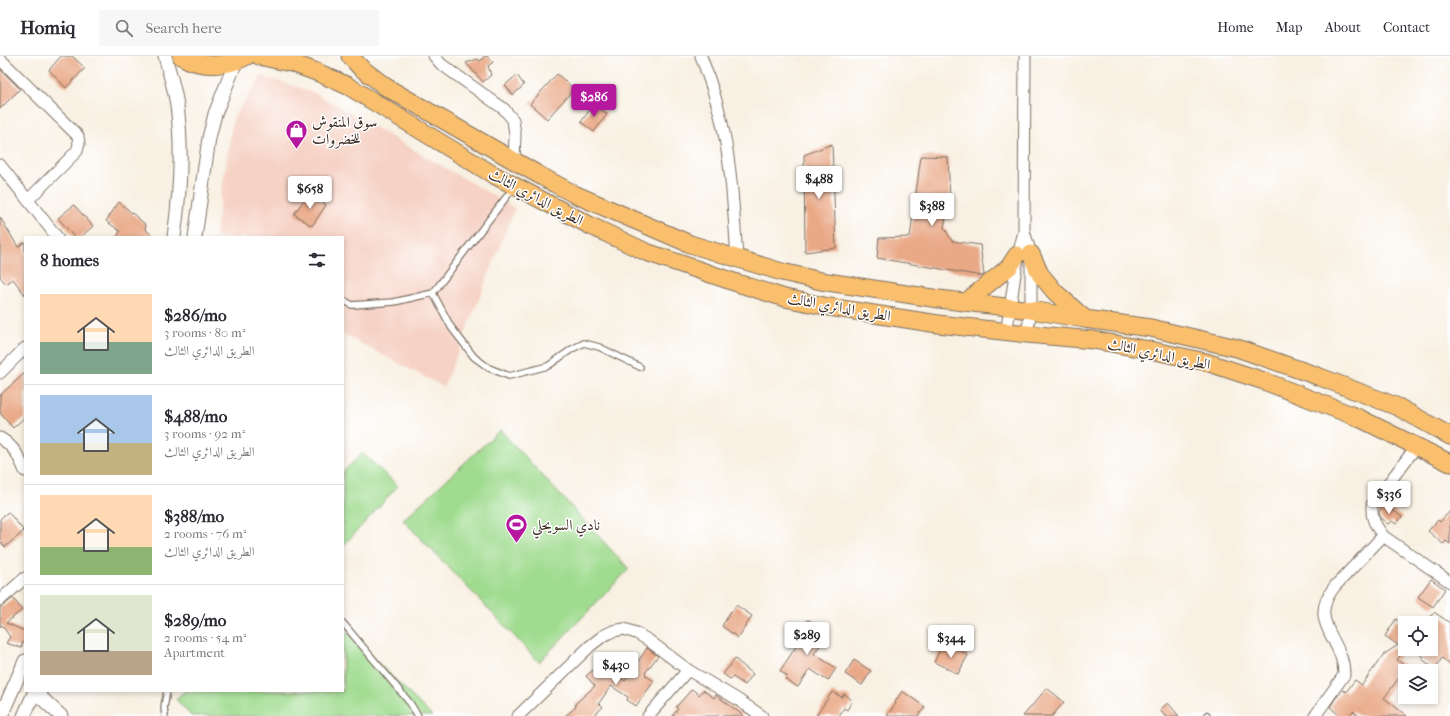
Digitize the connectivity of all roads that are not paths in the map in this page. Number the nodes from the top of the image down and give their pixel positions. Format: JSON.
{"nodes":[{"id":1,"x":165,"y":56,"type":"edge"},
{"id":2,"x":182,"y":56,"type":"edge"},
{"id":3,"x":259,"y":56,"type":"edge"},
{"id":4,"x":350,"y":56,"type":"edge"},
{"id":5,"x":434,"y":56,"type":"edge"},
{"id":6,"x":701,"y":56,"type":"edge"},
{"id":7,"x":1025,"y":56,"type":"edge"},
{"id":8,"x":241,"y":58,"type":"edge"},
{"id":9,"x":0,"y":59,"type":"edge"},
{"id":10,"x":514,"y":160,"type":"junction"},
{"id":11,"x":0,"y":165,"type":"edge"},
{"id":12,"x":515,"y":186,"type":"junction"},
{"id":13,"x":28,"y":200,"type":"junction"},
{"id":14,"x":56,"y":236,"type":"edge"},
{"id":15,"x":174,"y":236,"type":"edge"},
{"id":16,"x":195,"y":236,"type":"edge"},
{"id":17,"x":1024,"y":254,"type":"junction"},
{"id":18,"x":738,"y":258,"type":"junction"},
{"id":19,"x":433,"y":293,"type":"junction"},
{"id":20,"x":344,"y":300,"type":"edge"},
{"id":21,"x":966,"y":302,"type":"junction"},
{"id":22,"x":1011,"y":307,"type":"junction"},
{"id":23,"x":1031,"y":310,"type":"junction"},
{"id":24,"x":1085,"y":319,"type":"junction"},
{"id":25,"x":1006,"y":332,"type":"junction"},
{"id":26,"x":1027,"y":334,"type":"junction"},
{"id":27,"x":24,"y":349,"type":"edge"},
{"id":28,"x":640,"y":367,"type":"dead end"},
{"id":29,"x":0,"y":373,"type":"edge"},
{"id":30,"x":1450,"y":436,"type":"edge"},
{"id":31,"x":0,"y":438,"type":"edge"},
{"id":32,"x":1416,"y":447,"type":"junction"},
{"id":33,"x":1450,"y":463,"type":"edge"},
{"id":34,"x":24,"y":468,"type":"edge"},
{"id":35,"x":1383,"y":536,"type":"junction"},
{"id":36,"x":24,"y":579,"type":"edge"},
{"id":37,"x":1450,"y":582,"type":"edge"},
{"id":38,"x":0,"y":600,"type":"edge"},
{"id":39,"x":344,"y":624,"type":"edge"},
{"id":40,"x":688,"y":670,"type":"junction"},
{"id":41,"x":24,"y":692,"type":"edge"},
{"id":42,"x":28,"y":692,"type":"edge"},
{"id":43,"x":35,"y":692,"type":"edge"},
{"id":44,"x":168,"y":692,"type":"edge"},
{"id":45,"x":1,"y":716,"type":"edge"},
{"id":46,"x":24,"y":716,"type":"edge"},
{"id":47,"x":61,"y":716,"type":"edge"},
{"id":48,"x":165,"y":716,"type":"edge"},
{"id":49,"x":418,"y":716,"type":"edge"},
{"id":50,"x":518,"y":716,"type":"edge"},
{"id":51,"x":648,"y":716,"type":"edge"},
{"id":52,"x":762,"y":716,"type":"edge"},
{"id":53,"x":1316,"y":716,"type":"edge"}],
"edges":[{"from":1,"to":15,"type":"street"},
{"from":2,"to":8,"type":"main road"},
{"from":3,"to":12,"type":"main road","name":"الطريق الدائري الثالث"},
{"from":4,"to":10,"type":"main road","name":"الطريق الدائري الثالث"},
{"from":5,"to":10,"type":"street"},
{"from":6,"to":18,"type":"street"},
{"from":7,"to":17,"type":"street"},
{"from":8,"to":16,"type":"street"},
{"from":9,"to":13,"type":"street"},
{"from":10,"to":18,"type":"main road","name":"الطريق الدائري الثالث"},
{"from":11,"to":13,"type":"street"},
{"from":12,"to":19,"type":"lane"},
{"from":12,"to":25,"type":"main road","name":"الطريق الدائري الثالث"},
{"from":13,"to":14,"type":"street"},
{"from":17,"to":21,"type":"main road"},
{"from":17,"to":22,"type":"street"},
{"from":17,"to":23,"type":"street"},
{"from":17,"to":24,"type":"main road"},
{"from":18,"to":21,"type":"main road","name":"الطريق الدائري الثالث"},
{"from":19,"to":20,"type":"lane"},
{"from":19,"to":28,"type":"lane"},
{"from":21,"to":22,"type":"main road","name":"الطريق الدائري الثالث"},
{"from":22,"to":23,"type":"main road","name":"الطريق الدائري الثالث"},
{"from":22,"to":25,"type":"street"},
{"from":23,"to":24,"type":"main road","name":"الطريق الدائري الثالث"},
{"from":23,"to":26,"type":"street"},
{"from":24,"to":30,"type":"main road","name":"الطريق الدائري الثالث"},
{"from":25,"to":26,"type":"main road","name":"الطريق الدائري الثالث"},
{"from":26,"to":32,"type":"main road","name":"الطريق الدائري الثالث"},
{"from":27,"to":29,"type":"street"},
{"from":31,"to":34,"type":"street"},
{"from":32,"to":33,"type":"main road","name":"الطريق الدائري الثالث"},
{"from":32,"to":35,"type":"street"},
{"from":35,"to":37,"type":"street"},
{"from":35,"to":53,"type":"street"},
{"from":36,"to":38,"type":"street"},
{"from":39,"to":49,"type":"lane"},
{"from":40,"to":50,"type":"street"},
{"from":40,"to":51,"type":"street"},
{"from":40,"to":52,"type":"street"},
{"from":41,"to":45,"type":"street"},
{"from":42,"to":46,"type":"street"},
{"from":43,"to":47,"type":"street"},
{"from":44,"to":48,"type":"lane"}]}
